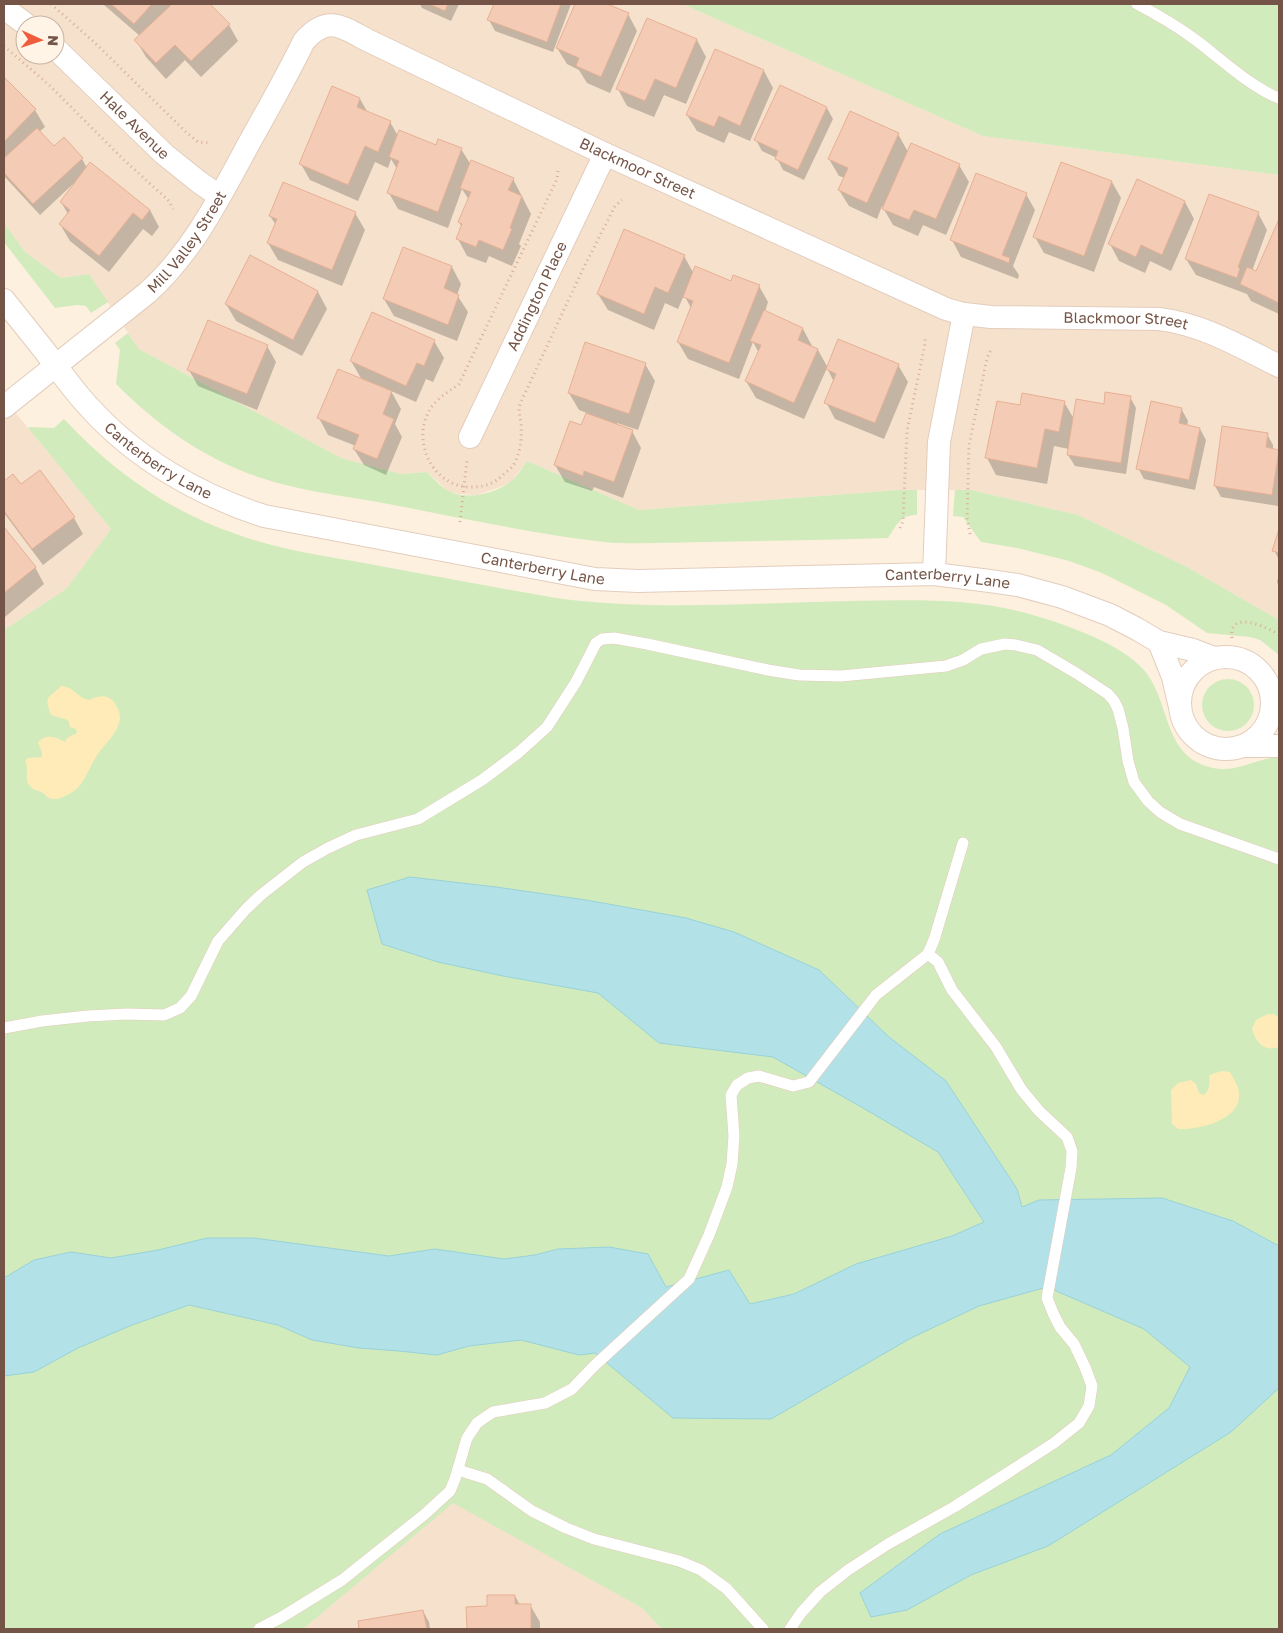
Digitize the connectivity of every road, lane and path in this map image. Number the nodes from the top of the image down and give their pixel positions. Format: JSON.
{"nodes":[{"id":1,"x":50,"y":4,"type":"edge"},
{"id":2,"x":1137,"y":4,"type":"edge"},
{"id":3,"x":4,"y":8,"type":"edge"},
{"id":4,"x":15,"y":16,"type":"edge"},
{"id":5,"x":314,"y":30,"type":"joint"},
{"id":6,"x":4,"y":46,"type":"edge"},
{"id":7,"x":65,"y":58,"type":"edge"},
{"id":8,"x":1279,"y":98,"type":"edge"},
{"id":9,"x":209,"y":143,"type":"dead end"},
{"id":10,"x":605,"y":154,"type":"junction"},
{"id":11,"x":219,"y":196,"type":"junction"},
{"id":12,"x":173,"y":208,"type":"dead end"},
{"id":13,"x":4,"y":300,"type":"edge"},
{"id":14,"x":964,"y":314,"type":"junction"},
{"id":15,"x":925,"y":336,"type":"dead end"},
{"id":16,"x":991,"y":350,"type":"dead end"},
{"id":17,"x":56,"y":366,"type":"junction"},
{"id":18,"x":1279,"y":366,"type":"edge"},
{"id":19,"x":4,"y":407,"type":"edge"},
{"id":20,"x":470,"y":437,"type":"joint"},
{"id":21,"x":460,"y":522,"type":"dead end"},
{"id":22,"x":900,"y":528,"type":"dead end"},
{"id":23,"x":970,"y":534,"type":"dead end"},
{"id":24,"x":934,"y":574,"type":"junction"},
{"id":25,"x":1279,"y":635,"type":"edge"},
{"id":26,"x":1232,"y":638,"type":"dead end"},
{"id":27,"x":1159,"y":642,"type":"junction"},
{"id":28,"x":1214,"y":658,"type":"junction"},
{"id":29,"x":1276,"y":700,"type":"edge"},
{"id":30,"x":1179,"y":704,"type":"junction"},
{"id":31,"x":1244,"y":746,"type":"junction"},
{"id":32,"x":1279,"y":746,"type":"edge"},
{"id":33,"x":963,"y":843,"type":"dead end"},
{"id":34,"x":1279,"y":859,"type":"edge"},
{"id":35,"x":928,"y":954,"type":"junction"},
{"id":36,"x":4,"y":1028,"type":"edge"},
{"id":37,"x":458,"y":1470,"type":"junction"},
{"id":38,"x":259,"y":1629,"type":"edge"},
{"id":39,"x":763,"y":1629,"type":"edge"},
{"id":40,"x":790,"y":1629,"type":"edge"}],
"edges":[{"from":1,"to":9,"type":"path"},
{"from":2,"to":8,"type":"lane"},
{"from":3,"to":4,"type":"street"},
{"from":5,"to":10,"type":"street","name":"Blackmoor Street"},
{"from":5,"to":11,"type":"street","name":"Mill Valley Street"},
{"from":6,"to":12,"type":"path"},
{"from":7,"to":11,"type":"street","name":"Hale Avenue"},
{"from":10,"to":14,"type":"street","name":"Blackmoor Street"},
{"from":10,"to":20,"type":"street","name":"Addington Place"},
{"from":11,"to":17,"type":"street","name":"Mill Valley Street"},
{"from":13,"to":17,"type":"street","name":"Canterberry Lane"},
{"from":14,"to":18,"type":"street","name":"Blackmoor Street"},
{"from":14,"to":24,"type":"street"},
{"from":15,"to":22,"type":"path"},
{"from":16,"to":23,"type":"path"},
{"from":17,"to":19,"type":"street","name":"Mill Valley Street"},
{"from":17,"to":24,"type":"street","name":"Canterberry Lane"},
{"from":20,"to":21,"type":"path"},
{"from":24,"to":27,"type":"street","name":"Canterberry Lane"},
{"from":25,"to":26,"type":"path"},
{"from":27,"to":28,"type":"street","name":"Canterberry Lane"},
{"from":27,"to":30,"type":"street"},
{"from":28,"to":29,"type":"street","name":"Canterberry Lane"},
{"from":28,"to":30,"type":"street"},
{"from":29,"to":31,"type":"street","name":"Canterberry Lane"},
{"from":30,"to":31,"type":"street"},
{"from":31,"to":32,"type":"street"},
{"from":33,"to":35,"type":"lane"},
{"from":34,"to":36,"type":"lane"},
{"from":35,"to":37,"type":"lane"},
{"from":35,"to":40,"type":"lane"},
{"from":37,"to":38,"type":"lane"},
{"from":37,"to":39,"type":"lane"}]}
